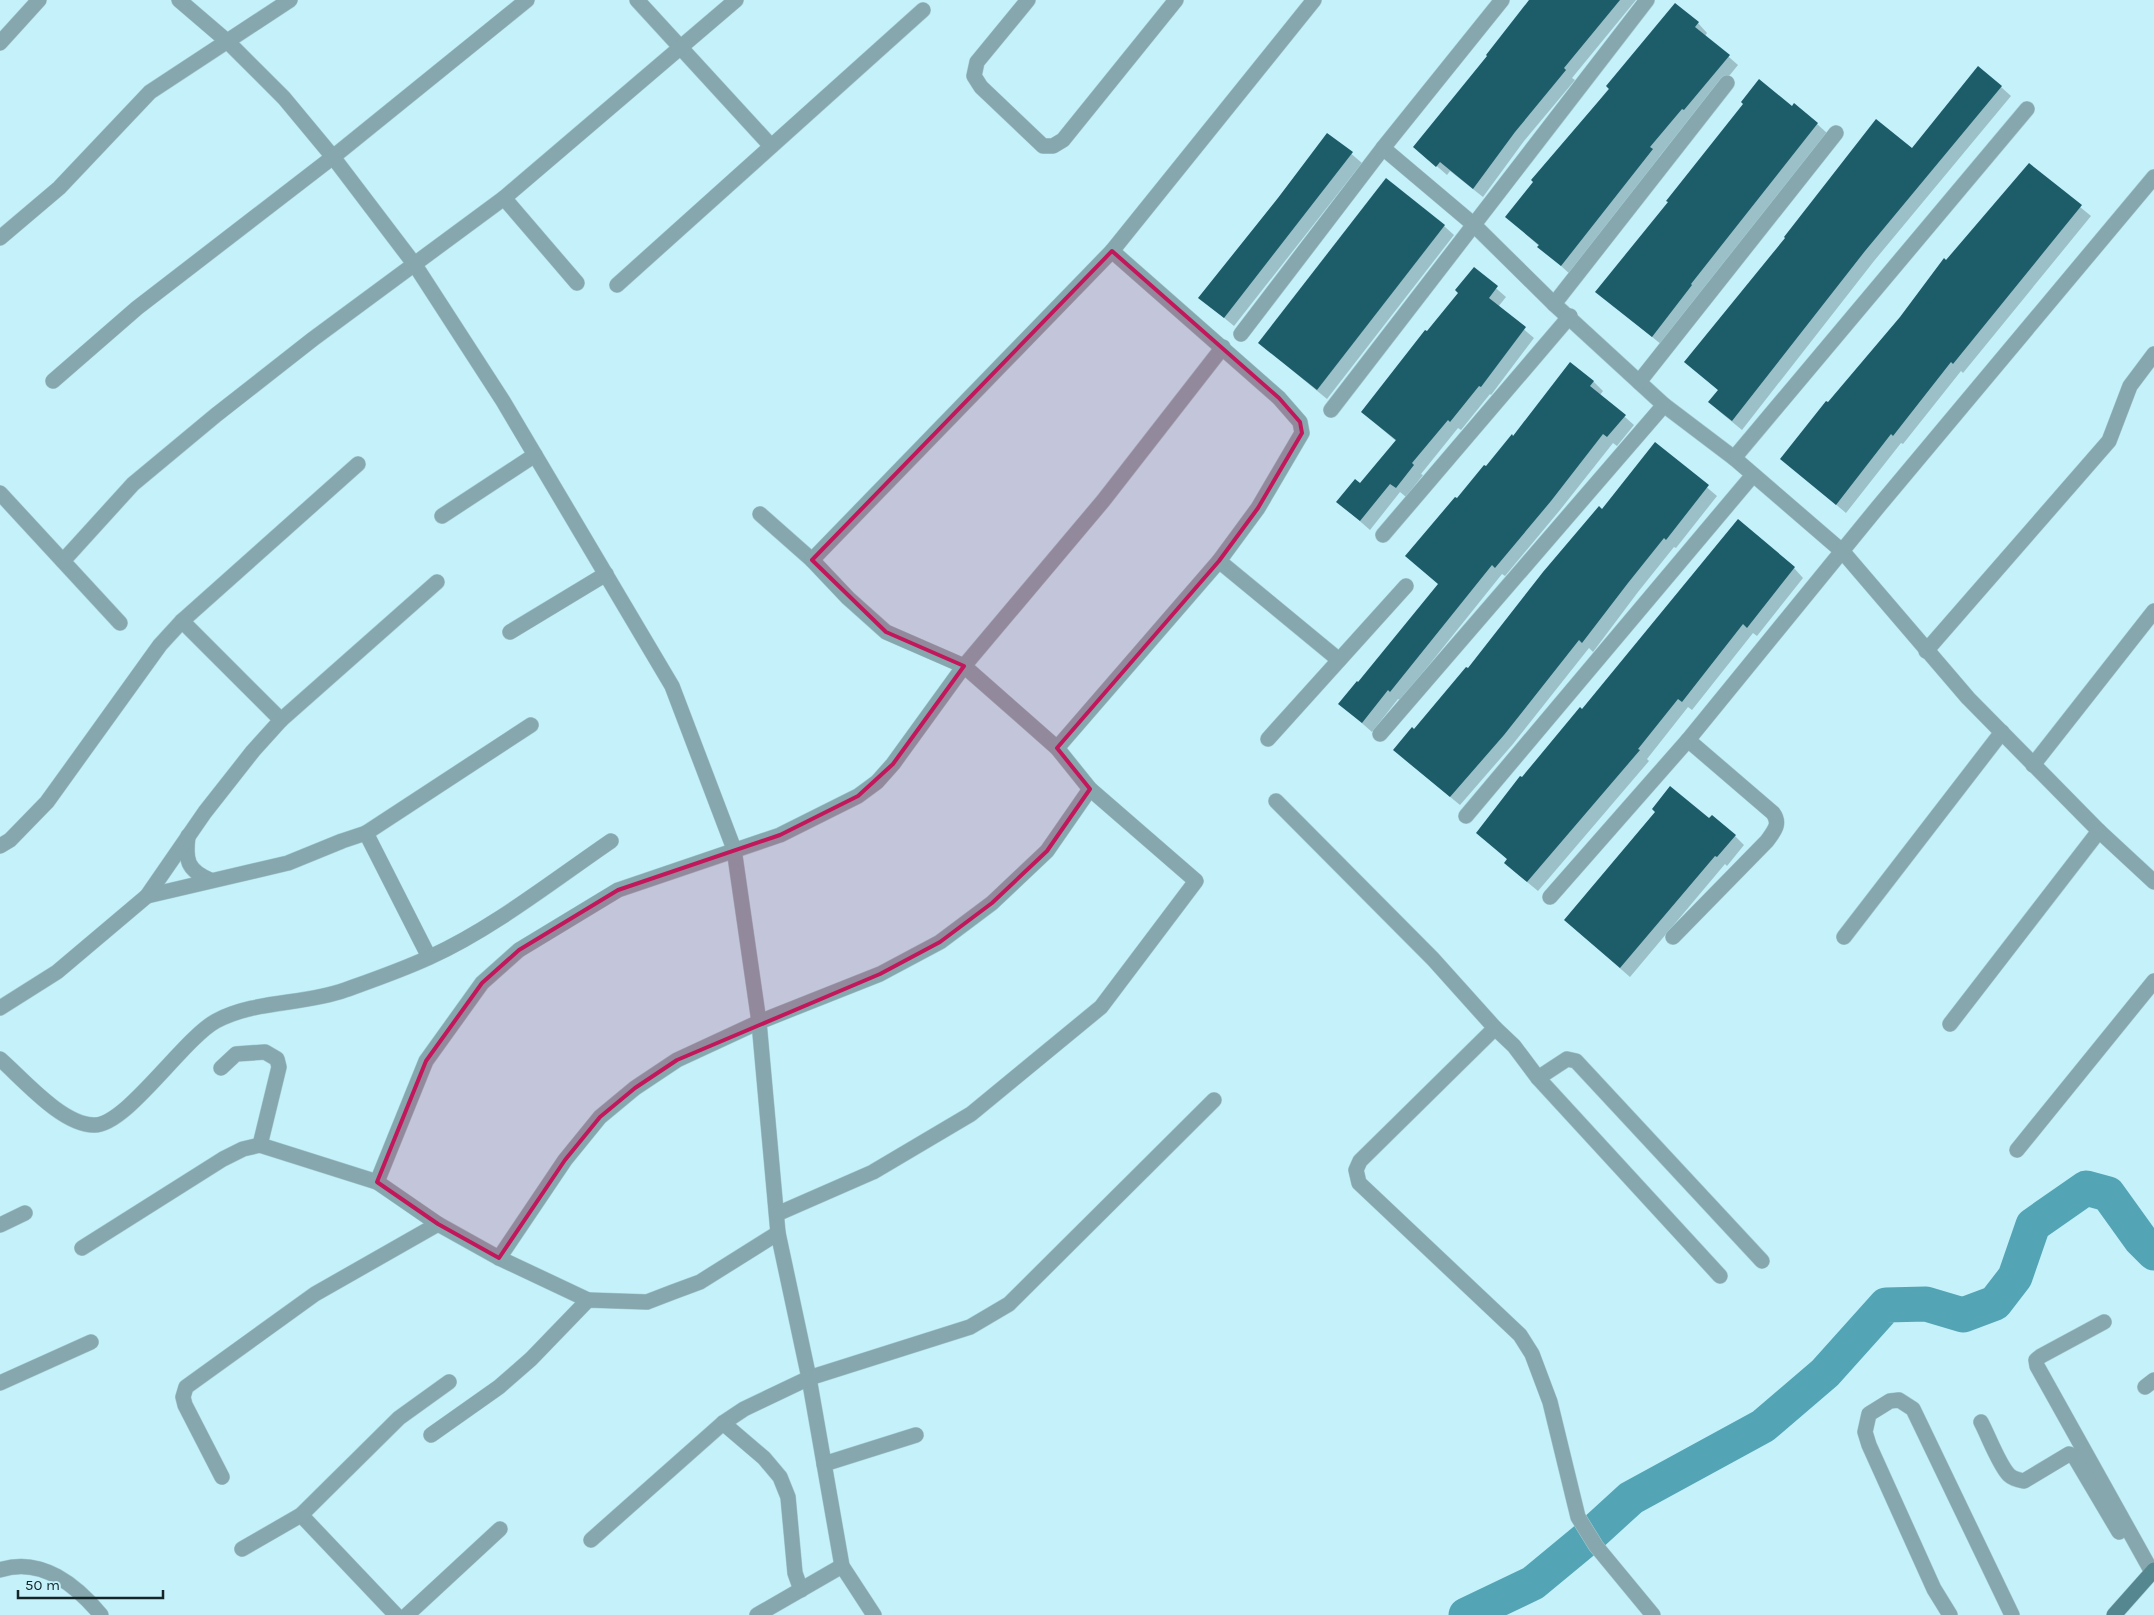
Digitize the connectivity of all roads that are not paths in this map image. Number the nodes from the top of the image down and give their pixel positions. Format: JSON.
{"nodes":[{"id":1,"x":39,"y":0,"type":"edge"},
{"id":2,"x":179,"y":0,"type":"edge"},
{"id":3,"x":290,"y":0,"type":"edge"},
{"id":4,"x":527,"y":0,"type":"edge"},
{"id":5,"x":637,"y":0,"type":"edge"},
{"id":6,"x":736,"y":0,"type":"edge"},
{"id":7,"x":1028,"y":0,"type":"edge"},
{"id":8,"x":1176,"y":0,"type":"edge"},
{"id":9,"x":1314,"y":0,"type":"edge"},
{"id":10,"x":1502,"y":0,"type":"edge"},
{"id":11,"x":1647,"y":0,"type":"edge"},
{"id":12,"x":923,"y":10,"type":"dead end"},
{"id":13,"x":228,"y":42,"type":"junction"},
{"id":14,"x":0,"y":43,"type":"edge"},
{"id":15,"x":680,"y":49,"type":"junction"},
{"id":16,"x":1727,"y":83,"type":"dead end"},
{"id":17,"x":2027,"y":109,"type":"dead end"},
{"id":18,"x":1836,"y":133,"type":"dead end"},
{"id":19,"x":771,"y":146,"type":"junction"},
{"id":20,"x":1383,"y":148,"type":"junction"},
{"id":21,"x":333,"y":157,"type":"junction"},
{"id":22,"x":2154,"y":177,"type":"edge"},
{"id":23,"x":504,"y":198,"type":"junction"},
{"id":24,"x":1473,"y":224,"type":"junction"},
{"id":25,"x":0,"y":238,"type":"edge"},
{"id":26,"x":1112,"y":252,"type":"junction"},
{"id":27,"x":414,"y":265,"type":"junction"},
{"id":28,"x":577,"y":282,"type":"dead end"},
{"id":29,"x":617,"y":285,"type":"dead end"},
{"id":30,"x":1554,"y":304,"type":"junction"},
{"id":31,"x":1570,"y":316,"type":"junction"},
{"id":32,"x":1241,"y":334,"type":"dead end"},
{"id":33,"x":1223,"y":347,"type":"junction"},
{"id":34,"x":2154,"y":354,"type":"edge"},
{"id":35,"x":53,"y":381,"type":"dead end"},
{"id":36,"x":1640,"y":382,"type":"junction"},
{"id":37,"x":1664,"y":405,"type":"junction"},
{"id":38,"x":1330,"y":410,"type":"dead end"},
{"id":39,"x":535,"y":455,"type":"junction"},
{"id":40,"x":1734,"y":458,"type":"junction"},
{"id":41,"x":358,"y":464,"type":"dead end"},
{"id":42,"x":1753,"y":474,"type":"junction"},
{"id":43,"x":0,"y":493,"type":"edge"},
{"id":44,"x":760,"y":514,"type":"dead end"},
{"id":45,"x":442,"y":516,"type":"dead end"},
{"id":46,"x":1384,"y":535,"type":"dead end"},
{"id":47,"x":1843,"y":552,"type":"junction"},
{"id":48,"x":812,"y":560,"type":"junction"},
{"id":49,"x":1219,"y":561,"type":"junction"},
{"id":50,"x":63,"y":562,"type":"junction"},
{"id":51,"x":606,"y":574,"type":"junction"},
{"id":52,"x":438,"y":582,"type":"dead end"},
{"id":53,"x":1406,"y":586,"type":"dead end"},
{"id":54,"x":2154,"y":611,"type":"edge"},
{"id":55,"x":182,"y":621,"type":"junction"},
{"id":56,"x":120,"y":623,"type":"dead end"},
{"id":57,"x":510,"y":632,"type":"dead end"},
{"id":58,"x":1926,"y":652,"type":"junction"},
{"id":59,"x":1339,"y":660,"type":"junction"},
{"id":60,"x":964,"y":666,"type":"junction"},
{"id":61,"x":281,"y":720,"type":"junction"},
{"id":62,"x":531,"y":725,"type":"dead end"},
{"id":63,"x":2002,"y":732,"type":"junction"},
{"id":64,"x":1380,"y":734,"type":"dead end"},
{"id":65,"x":1268,"y":739,"type":"dead end"},
{"id":66,"x":1688,"y":740,"type":"junction"},
{"id":67,"x":1057,"y":748,"type":"junction"},
{"id":68,"x":2033,"y":765,"type":"junction"},
{"id":69,"x":1090,"y":789,"type":"junction"},
{"id":70,"x":1276,"y":801,"type":"dead end"},
{"id":71,"x":1466,"y":816,"type":"dead end"},
{"id":72,"x":2098,"y":831,"type":"junction"},
{"id":73,"x":366,"y":833,"type":"junction"},
{"id":74,"x":188,"y":836,"type":"junction"},
{"id":75,"x":611,"y":841,"type":"dead end"},
{"id":76,"x":0,"y":846,"type":"edge"},
{"id":77,"x":734,"y":849,"type":"junction"},
{"id":78,"x":210,"y":880,"type":"junction"},
{"id":79,"x":2154,"y":882,"type":"edge"},
{"id":80,"x":147,"y":896,"type":"junction"},
{"id":81,"x":1550,"y":897,"type":"dead end"},
{"id":82,"x":1673,"y":937,"type":"dead end"},
{"id":83,"x":1844,"y":937,"type":"dead end"},
{"id":84,"x":430,"y":957,"type":"junction"},
{"id":85,"x":2154,"y":981,"type":"edge"},
{"id":86,"x":0,"y":1008,"type":"edge"},
{"id":87,"x":759,"y":1022,"type":"junction"},
{"id":88,"x":1950,"y":1024,"type":"dead end"},
{"id":89,"x":1495,"y":1028,"type":"junction"},
{"id":90,"x":0,"y":1058,"type":"edge"},
{"id":91,"x":221,"y":1068,"type":"dead end"},
{"id":92,"x":1538,"y":1078,"type":"junction"},
{"id":93,"x":1214,"y":1100,"type":"dead end"},
{"id":94,"x":260,"y":1145,"type":"junction"},
{"id":95,"x":2017,"y":1150,"type":"dead end"},
{"id":96,"x":378,"y":1182,"type":"junction"},
{"id":97,"x":25,"y":1213,"type":"dead end"},
{"id":98,"x":777,"y":1214,"type":"junction"},
{"id":99,"x":438,"y":1224,"type":"junction"},
{"id":100,"x":0,"y":1225,"type":"edge"},
{"id":101,"x":778,"y":1233,"type":"junction"},
{"id":102,"x":82,"y":1248,"type":"dead end"},
{"id":103,"x":499,"y":1258,"type":"junction"},
{"id":104,"x":1762,"y":1261,"type":"dead end"},
{"id":105,"x":1720,"y":1276,"type":"dead end"},
{"id":106,"x":588,"y":1300,"type":"junction"},
{"id":107,"x":2104,"y":1322,"type":"dead end"},
{"id":108,"x":90,"y":1342,"type":"dead end"},
{"id":109,"x":809,"y":1378,"type":"junction"},
{"id":110,"x":449,"y":1382,"type":"dead end"},
{"id":111,"x":0,"y":1383,"type":"edge"},
{"id":112,"x":1980,"y":1422,"type":"dead end"},
{"id":113,"x":723,"y":1423,"type":"junction"},
{"id":114,"x":431,"y":1435,"type":"dead end"},
{"id":115,"x":916,"y":1435,"type":"dead end"},
{"id":116,"x":824,"y":1464,"type":"junction"},
{"id":117,"x":222,"y":1477,"type":"dead end"},
{"id":118,"x":302,"y":1515,"type":"junction"},
{"id":119,"x":500,"y":1529,"type":"dead end"},
{"id":120,"x":591,"y":1540,"type":"dead end"},
{"id":121,"x":242,"y":1550,"type":"dead end"},
{"id":122,"x":842,"y":1566,"type":"junction"},
{"id":123,"x":0,"y":1570,"type":"edge"},
{"id":124,"x":2151,"y":1573,"type":"edge"},
{"id":125,"x":801,"y":1590,"type":"junction"},
{"id":126,"x":101,"y":1615,"type":"edge"},
{"id":127,"x":396,"y":1615,"type":"edge"},
{"id":128,"x":407,"y":1615,"type":"edge"},
{"id":129,"x":757,"y":1615,"type":"edge"},
{"id":130,"x":874,"y":1615,"type":"edge"},
{"id":131,"x":1653,"y":1615,"type":"edge"},
{"id":132,"x":1950,"y":1615,"type":"edge"},
{"id":133,"x":2012,"y":1615,"type":"edge"},
{"id":134,"x":2114,"y":1615,"type":"edge"}],
"edges":[{"from":1,"to":14,"type":"street"},
{"from":2,"to":13,"type":"street"},
{"from":3,"to":13,"type":"street"},
{"from":4,"to":21,"type":"street"},
{"from":5,"to":15,"type":"street"},
{"from":6,"to":15,"type":"street"},
{"from":7,"to":8,"type":"street"},
{"from":9,"to":26,"type":"street"},
{"from":10,"to":20,"type":"street"},
{"from":11,"to":24,"type":"street"},
{"from":12,"to":19,"type":"street"},
{"from":13,"to":21,"type":"street"},
{"from":13,"to":25,"type":"street"},
{"from":15,"to":19,"type":"street"},
{"from":15,"to":23,"type":"street"},
{"from":16,"to":30,"type":"street"},
{"from":17,"to":40,"type":"street"},
{"from":18,"to":36,"type":"street"},
{"from":19,"to":29,"type":"street"},
{"from":20,"to":24,"type":"street"},
{"from":20,"to":32,"type":"street"},
{"from":21,"to":27,"type":"street"},
{"from":21,"to":35,"type":"street"},
{"from":22,"to":47,"type":"street"},
{"from":23,"to":27,"type":"street"},
{"from":23,"to":28,"type":"street"},
{"from":24,"to":30,"type":"street"},
{"from":24,"to":38,"type":"street"},
{"from":26,"to":33,"type":"street"},
{"from":26,"to":48,"type":"street"},
{"from":27,"to":39,"type":"street"},
{"from":27,"to":50,"type":"street"},
{"from":30,"to":31,"type":"street"},
{"from":31,"to":36,"type":"street"},
{"from":31,"to":46,"type":"street"},
{"from":33,"to":49,"type":"street"},
{"from":33,"to":60,"type":"street"},
{"from":34,"to":58,"type":"street"},
{"from":36,"to":37,"type":"street"},
{"from":37,"to":40,"type":"street"},
{"from":37,"to":64,"type":"street"},
{"from":39,"to":45,"type":"street"},
{"from":39,"to":51,"type":"street"},
{"from":40,"to":42,"type":"street"},
{"from":41,"to":55,"type":"street"},
{"from":42,"to":47,"type":"street"},
{"from":42,"to":71,"type":"street"},
{"from":43,"to":50,"type":"street"},
{"from":44,"to":48,"type":"street"},
{"from":47,"to":58,"type":"street"},
{"from":47,"to":66,"type":"street"},
{"from":48,"to":60,"type":"street"},
{"from":49,"to":59,"type":"street"},
{"from":49,"to":67,"type":"street"},
{"from":50,"to":56,"type":"street"},
{"from":51,"to":57,"type":"street"},
{"from":51,"to":77,"type":"street"},
{"from":52,"to":61,"type":"street"},
{"from":53,"to":59,"type":"street"},
{"from":54,"to":68,"type":"street"},
{"from":55,"to":61,"type":"street"},
{"from":55,"to":76,"type":"street"},
{"from":58,"to":63,"type":"street"},
{"from":59,"to":65,"type":"street"},
{"from":60,"to":67,"type":"street"},
{"from":60,"to":77,"type":"street"},
{"from":61,"to":74,"type":"street"},
{"from":62,"to":73,"type":"street"},
{"from":63,"to":68,"type":"street"},
{"from":63,"to":83,"type":"street"},
{"from":66,"to":81,"type":"street"},
{"from":66,"to":82,"type":"street"},
{"from":67,"to":69,"type":"street"},
{"from":68,"to":72,"type":"street"},
{"from":69,"to":87,"type":"street"},
{"from":69,"to":98,"type":"street"},
{"from":70,"to":89,"type":"street"},
{"from":72,"to":79,"type":"street"},
{"from":72,"to":88,"type":"street"},
{"from":73,"to":78,"type":"street"},
{"from":73,"to":84,"type":"street"},
{"from":74,"to":78,"type":"street"},
{"from":74,"to":80,"type":"street"},
{"from":75,"to":84,"type":"street"},
{"from":77,"to":87,"type":"street"},
{"from":77,"to":96,"type":"street"},
{"from":78,"to":80,"type":"street"},
{"from":80,"to":86,"type":"street"},
{"from":84,"to":90,"type":"street"},
{"from":85,"to":95,"type":"street"},
{"from":87,"to":98,"type":"street"},
{"from":87,"to":103,"type":"street"},
{"from":89,"to":92,"type":"street"},
{"from":89,"to":131,"type":"street"},
{"from":91,"to":94,"type":"street"},
{"from":92,"to":104,"type":"street"},
{"from":92,"to":105,"type":"street"},
{"from":93,"to":109,"type":"street"},
{"from":94,"to":96,"type":"street"},
{"from":94,"to":102,"type":"street"},
{"from":96,"to":99,"type":"street"},
{"from":97,"to":100,"type":"street"},
{"from":98,"to":101,"type":"street"},
{"from":99,"to":103,"type":"street"},
{"from":99,"to":117,"type":"street"},
{"from":101,"to":106,"type":"street"},
{"from":101,"to":109,"type":"street"},
{"from":103,"to":106,"type":"street"},
{"from":106,"to":114,"type":"street"},
{"from":107,"to":124,"type":"street"},
{"from":108,"to":111,"type":"street"},
{"from":109,"to":113,"type":"street"},
{"from":109,"to":116,"type":"street"},
{"from":110,"to":118,"type":"street"},
{"from":112,"to":124,"type":"street"},
{"from":113,"to":120,"type":"street"},
{"from":113,"to":125,"type":"street"},
{"from":115,"to":116,"type":"street"},
{"from":116,"to":122,"type":"street"},
{"from":118,"to":121,"type":"street"},
{"from":118,"to":127,"type":"street"},
{"from":119,"to":128,"type":"street"},
{"from":122,"to":125,"type":"street"},
{"from":122,"to":130,"type":"street"},
{"from":123,"to":126,"type":"street"},
{"from":124,"to":134,"type":"main road"},
{"from":125,"to":129,"type":"street"},
{"from":132,"to":133,"type":"street"}]}
